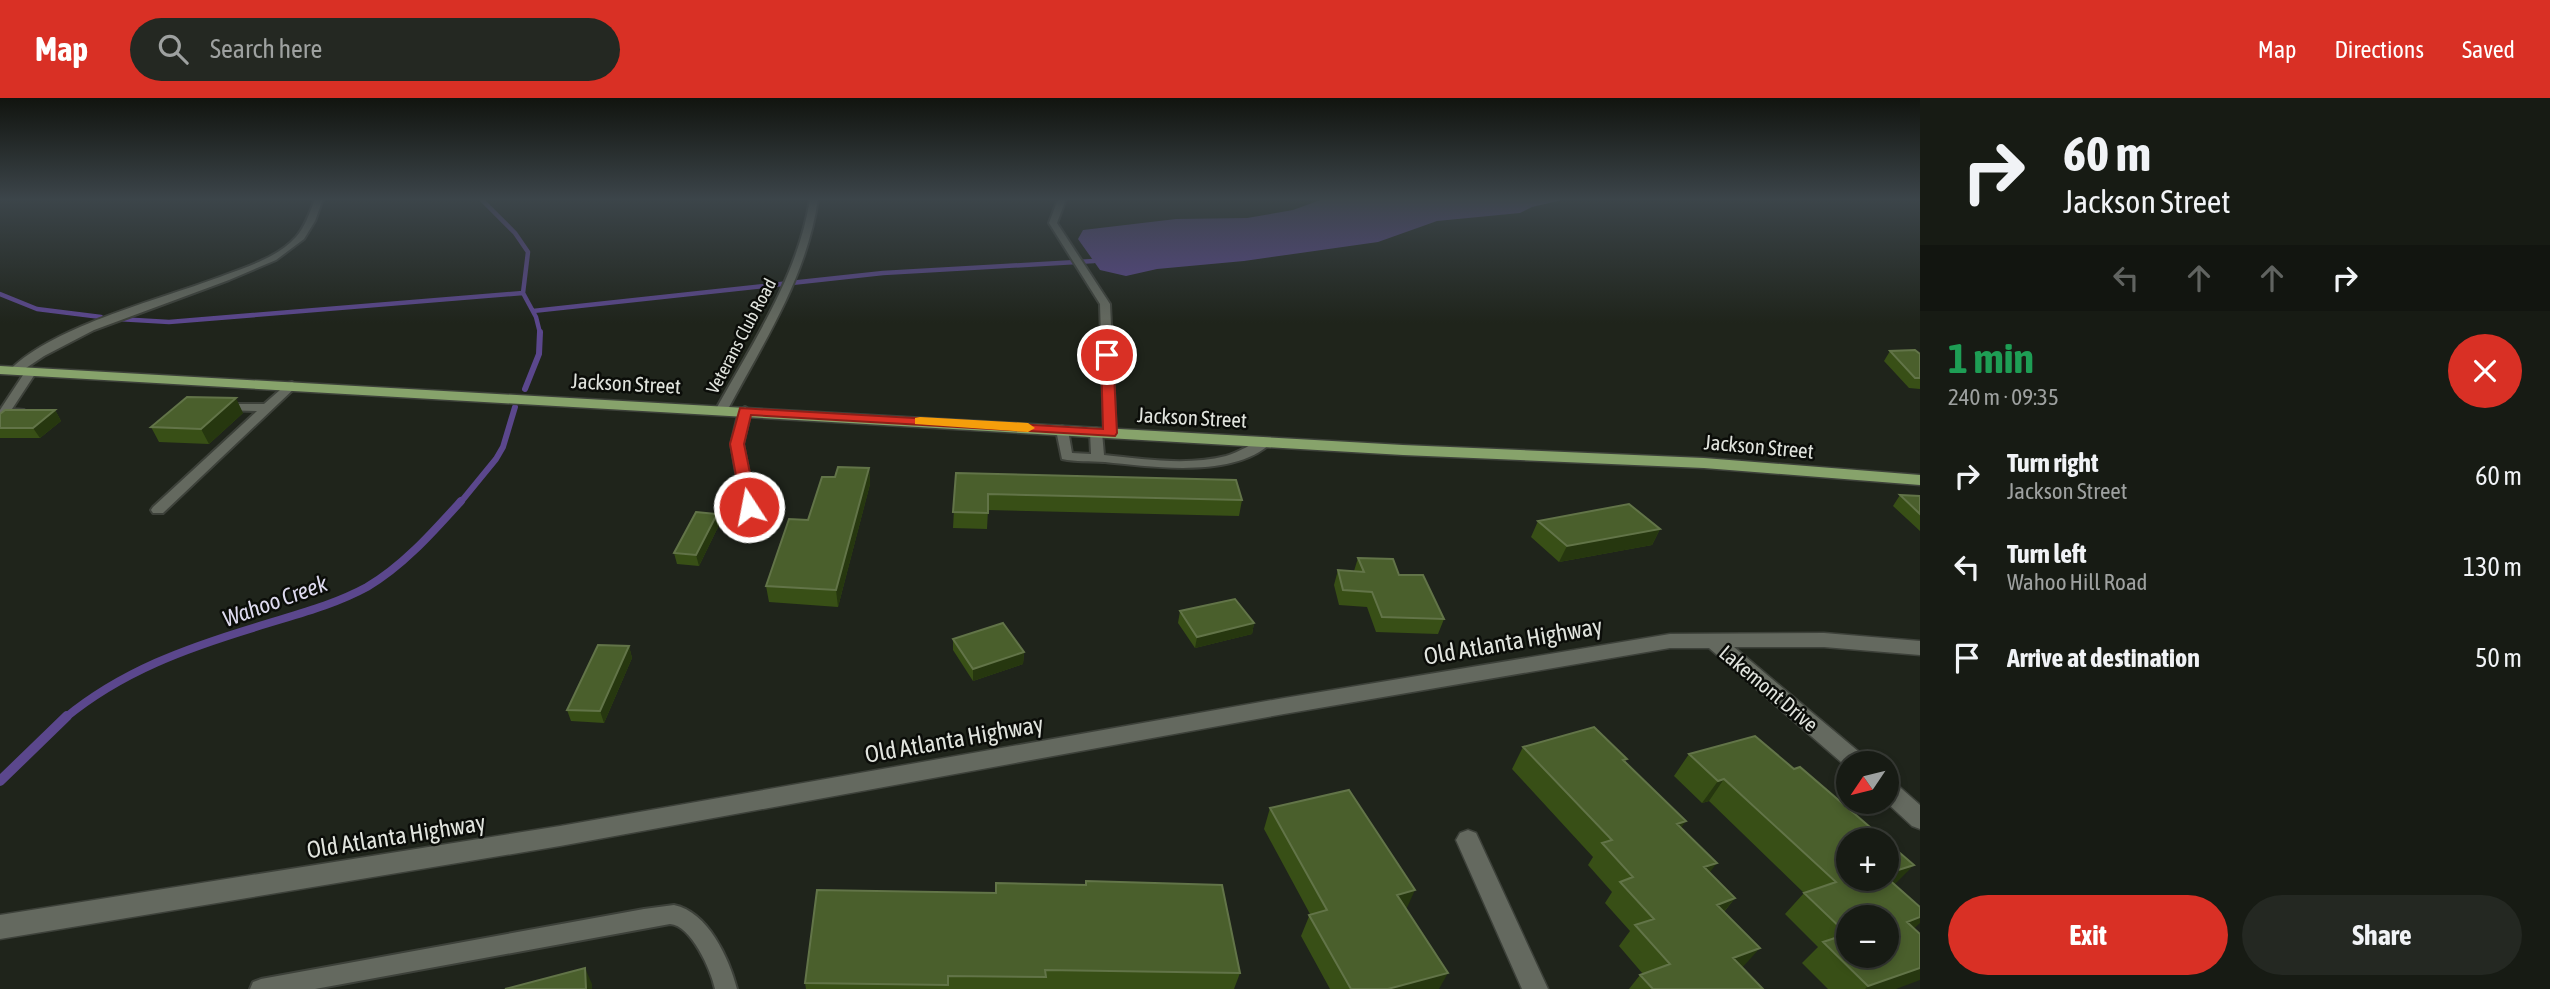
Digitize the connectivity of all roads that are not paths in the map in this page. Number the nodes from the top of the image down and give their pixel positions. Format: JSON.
{"nodes":[{"id":1,"x":298,"y":241,"type":"edge"},
{"id":2,"x":804,"y":241,"type":"edge"},
{"id":3,"x":1064,"y":241,"type":"edge"},
{"id":4,"x":16,"y":370,"type":"edge"},
{"id":5,"x":292,"y":386,"type":"junction"},
{"id":6,"x":201,"y":405,"type":"edge"},
{"id":7,"x":268,"y":408,"type":"junction"},
{"id":8,"x":722,"y":409,"type":"junction"},
{"id":9,"x":745,"y":411,"type":"junction"},
{"id":10,"x":38,"y":414,"type":"edge"},
{"id":11,"x":1062,"y":430,"type":"junction"},
{"id":12,"x":1103,"y":433,"type":"junction"},
{"id":13,"x":1266,"y":442,"type":"junction"},
{"id":14,"x":1098,"y":458,"type":"junction"},
{"id":15,"x":1920,"y":480,"type":"edge"},
{"id":16,"x":749,"y":507,"type":"dead end"},
{"id":17,"x":158,"y":510,"type":"dead end"},
{"id":18,"x":1713,"y":640,"type":"junction"},
{"id":19,"x":1920,"y":648,"type":"edge"},
{"id":20,"x":1843,"y":751,"type":"edge"},
{"id":21,"x":1899,"y":800,"type":"edge"},
{"id":22,"x":1920,"y":819,"type":"edge"},
{"id":23,"x":1468,"y":840,"type":"dead end"},
{"id":24,"x":0,"y":927,"type":"edge"},
{"id":25,"x":261,"y":989,"type":"edge"},
{"id":26,"x":726,"y":989,"type":"edge"},
{"id":27,"x":1535,"y":989,"type":"edge"}],
"edges":[{"from":1,"to":4,"type":"lane"},
{"from":2,"to":8,"type":"lane","name":"Veterans Club Road"},
{"from":3,"to":12,"type":"lane"},
{"from":4,"to":5,"type":"main road","name":"Jackson Street"},
{"from":4,"to":10,"type":"lane"},
{"from":5,"to":7,"type":"lane"},
{"from":5,"to":8,"type":"main road","name":"Jackson Street"},
{"from":6,"to":7,"type":"lane"},
{"from":7,"to":17,"type":"lane"},
{"from":8,"to":9,"type":"main road","name":"Jackson Street"},
{"from":9,"to":11,"type":"main road","name":"Jackson Street"},
{"from":9,"to":16,"type":"lane"},
{"from":11,"to":12,"type":"main road","name":"Jackson Street"},
{"from":11,"to":14,"type":"lane"},
{"from":12,"to":13,"type":"main road","name":"Jackson Street"},
{"from":12,"to":14,"type":"lane"},
{"from":13,"to":14,"type":"lane"},
{"from":13,"to":15,"type":"main road","name":"Jackson Street"},
{"from":18,"to":19,"type":"street","name":"Old Atlanta Highway"},
{"from":18,"to":20,"type":"street","name":"Lakemont Drive"},
{"from":18,"to":24,"type":"street","name":"Old Atlanta Highway"},
{"from":21,"to":22,"type":"street"},
{"from":23,"to":27,"type":"street"},
{"from":25,"to":26,"type":"lane"}]}
